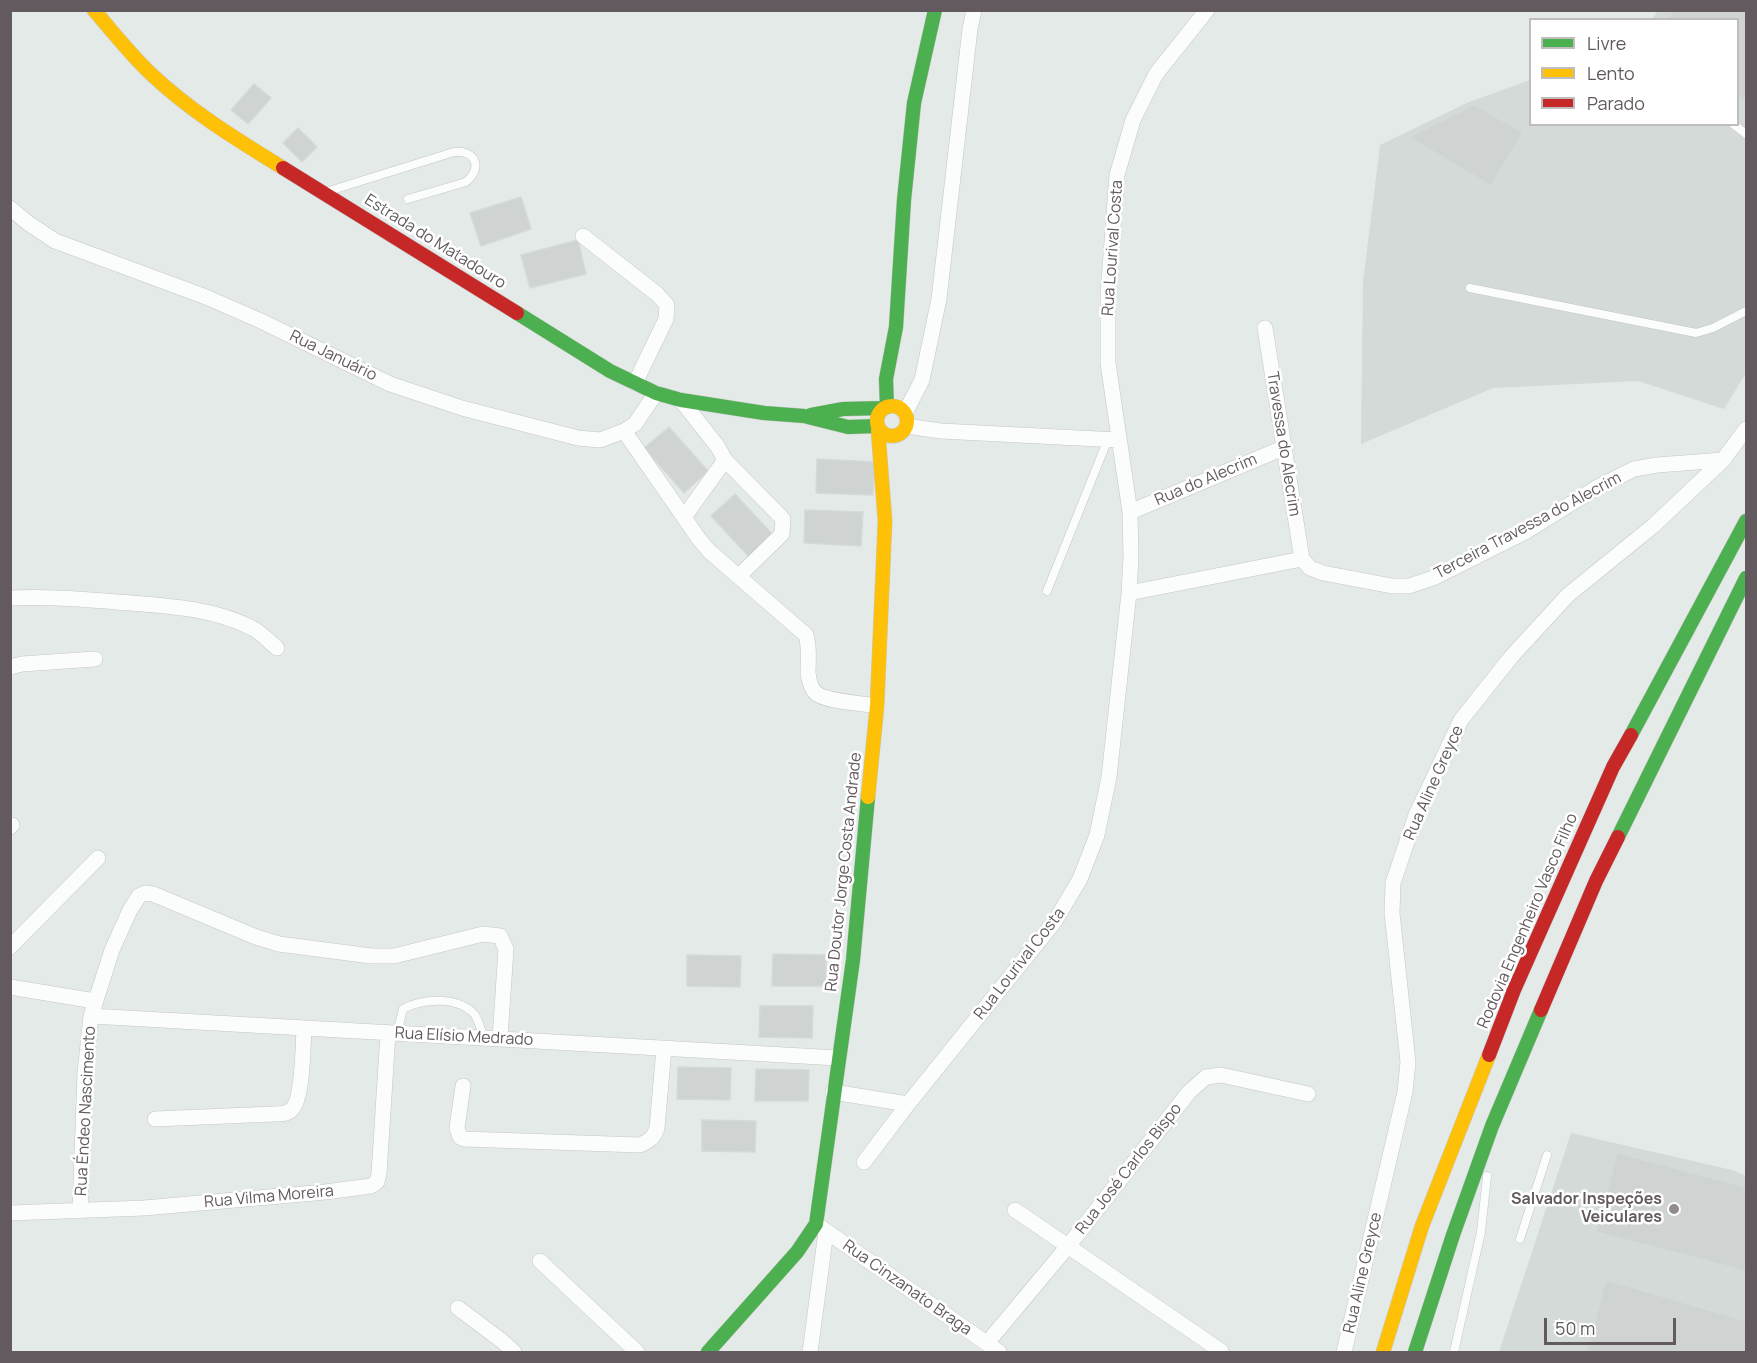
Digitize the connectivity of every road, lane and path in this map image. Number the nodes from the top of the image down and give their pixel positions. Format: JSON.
{"nodes":[{"id":1,"x":94,"y":10,"type":"edge"},
{"id":2,"x":935,"y":10,"type":"edge"},
{"id":3,"x":974,"y":10,"type":"edge"},
{"id":4,"x":1207,"y":10,"type":"edge"},
{"id":5,"x":324,"y":192,"type":"junction"},
{"id":6,"x":408,"y":199,"type":"dead end"},
{"id":7,"x":10,"y":208,"type":"edge"},
{"id":8,"x":583,"y":236,"type":"dead end"},
{"id":9,"x":1470,"y":288,"type":"dead end"},
{"id":10,"x":1746,"y":311,"type":"edge"},
{"id":11,"x":896,"y":327,"type":"junction"},
{"id":12,"x":1265,"y":328,"type":"dead end"},
{"id":13,"x":635,"y":382,"type":"junction"},
{"id":14,"x":656,"y":393,"type":"junction"},
{"id":15,"x":681,"y":400,"type":"junction"},
{"id":16,"x":804,"y":416,"type":"junction"},
{"id":17,"x":897,"y":416,"type":"junction"},
{"id":18,"x":878,"y":428,"type":"junction"},
{"id":19,"x":1746,"y":429,"type":"edge"},
{"id":20,"x":624,"y":431,"type":"junction"},
{"id":21,"x":1113,"y":439,"type":"junction"},
{"id":22,"x":1283,"y":448,"type":"junction"},
{"id":23,"x":898,"y":451,"type":"dead end"},
{"id":24,"x":724,"y":460,"type":"junction"},
{"id":25,"x":1723,"y":460,"type":"junction"},
{"id":26,"x":895,"y":470,"type":"dead end"},
{"id":27,"x":1130,"y":512,"type":"junction"},
{"id":28,"x":684,"y":517,"type":"junction"},
{"id":29,"x":885,"y":521,"type":"junction"},
{"id":30,"x":1746,"y":521,"type":"edge"},
{"id":31,"x":1302,"y":560,"type":"junction"},
{"id":32,"x":740,"y":576,"type":"junction"},
{"id":33,"x":1746,"y":578,"type":"edge"},
{"id":34,"x":1047,"y":591,"type":"dead end"},
{"id":35,"x":1129,"y":593,"type":"junction"},
{"id":36,"x":10,"y":598,"type":"edge"},
{"id":37,"x":277,"y":648,"type":"dead end"},
{"id":38,"x":95,"y":659,"type":"dead end"},
{"id":39,"x":10,"y":667,"type":"edge"},
{"id":40,"x":878,"y":706,"type":"junction"},
{"id":41,"x":98,"y":858,"type":"dead end"},
{"id":42,"x":10,"y":947,"type":"edge"},
{"id":43,"x":10,"y":987,"type":"edge"},
{"id":44,"x":93,"y":1008,"type":"junction"},
{"id":45,"x":304,"y":1028,"type":"junction"},
{"id":46,"x":393,"y":1033,"type":"junction"},
{"id":47,"x":484,"y":1038,"type":"junction"},
{"id":48,"x":501,"y":1038,"type":"junction"},
{"id":49,"x":664,"y":1048,"type":"junction"},
{"id":50,"x":838,"y":1058,"type":"junction"},
{"id":51,"x":463,"y":1086,"type":"dead end"},
{"id":52,"x":833,"y":1092,"type":"junction"},
{"id":53,"x":1308,"y":1094,"type":"dead end"},
{"id":54,"x":908,"y":1104,"type":"junction"},
{"id":55,"x":155,"y":1119,"type":"dead end"},
{"id":56,"x":1492,"y":1126,"type":"junction"},
{"id":57,"x":1547,"y":1155,"type":"dead end"},
{"id":58,"x":864,"y":1162,"type":"dead end"},
{"id":59,"x":1015,"y":1210,"type":"dead end"},
{"id":60,"x":80,"y":1211,"type":"junction"},
{"id":61,"x":10,"y":1213,"type":"edge"},
{"id":62,"x":821,"y":1228,"type":"junction"},
{"id":63,"x":1520,"y":1239,"type":"dead end"},
{"id":64,"x":1069,"y":1245,"type":"junction"},
{"id":65,"x":540,"y":1261,"type":"dead end"},
{"id":66,"x":458,"y":1308,"type":"dead end"},
{"id":67,"x":993,"y":1348,"type":"edge"},
{"id":68,"x":1221,"y":1351,"type":"dead end"},
{"id":69,"x":514,"y":1353,"type":"edge"},
{"id":70,"x":637,"y":1353,"type":"edge"},
{"id":71,"x":708,"y":1353,"type":"edge"},
{"id":72,"x":810,"y":1353,"type":"edge"},
{"id":73,"x":1344,"y":1353,"type":"edge"},
{"id":74,"x":1383,"y":1353,"type":"edge"},
{"id":75,"x":1415,"y":1353,"type":"edge"},
{"id":76,"x":1454,"y":1353,"type":"edge"}],
"edges":[{"from":1,"to":5,"type":"main road","name":"Estrada do Matadouro"},
{"from":2,"to":11,"type":"main road"},
{"from":3,"to":17,"type":"street"},
{"from":4,"to":21,"type":"street","name":"Rua Lourival Costa"},
{"from":5,"to":6,"type":"lane"},
{"from":5,"to":13,"type":"main road","name":"Estrada do Matadouro"},
{"from":7,"to":20,"type":"street","name":"Rua Januário"},
{"from":8,"to":13,"type":"street"},
{"from":9,"to":10,"type":"lane"},
{"from":11,"to":17,"type":"main road"},
{"from":11,"to":17,"type":"main road"},
{"from":12,"to":22,"type":"street","name":"Travessa do Alecrim"},
{"from":13,"to":14,"type":"main road","name":"Estrada do Matadouro"},
{"from":14,"to":15,"type":"main road","name":"Estrada do Matadouro"},
{"from":14,"to":20,"type":"street","name":"Rua Januário"},
{"from":15,"to":16,"type":"main road","name":"Estrada do Matadouro"},
{"from":15,"to":24,"type":"street"},
{"from":16,"to":17,"type":"main road","name":"Estrada do Matadouro"},
{"from":16,"to":18,"type":"main road","name":"Estrada do Matadouro"},
{"from":17,"to":18,"type":"main road"},
{"from":17,"to":18,"type":"main road","name":"Estrada do Matadouro"},
{"from":17,"to":21,"type":"street"},
{"from":17,"to":23,"type":"main road"},
{"from":18,"to":29,"type":"main road","name":"Rua Doutor Jorge Costa Andrade"},
{"from":19,"to":25,"type":"street","name":"Rua Aline Greyce"},
{"from":20,"to":28,"type":"street"},
{"from":21,"to":27,"type":"street","name":"Rua Lourival Costa"},
{"from":21,"to":34,"type":"lane"},
{"from":22,"to":27,"type":"street","name":"Rua do Alecrim"},
{"from":22,"to":31,"type":"street","name":"Travessa do Alecrim"},
{"from":24,"to":28,"type":"street"},
{"from":24,"to":32,"type":"street"},
{"from":25,"to":31,"type":"street","name":"Terceira Travessa do Alecrim"},
{"from":25,"to":73,"type":"street","name":"Rua Aline Greyce"},
{"from":26,"to":29,"type":"main road","name":"Rua Doutor Jorge Costa Andrade"},
{"from":27,"to":35,"type":"street","name":"Rua Lourival Costa"},
{"from":28,"to":32,"type":"street"},
{"from":29,"to":40,"type":"main road","name":"Rua Doutor Jorge Costa Andrade"},
{"from":30,"to":74,"type":"main road","name":"Rodovia Engenheiro Vasco Filho"},
{"from":31,"to":35,"type":"street"},
{"from":32,"to":40,"type":"street"},
{"from":33,"to":56,"type":"main road"},
{"from":35,"to":54,"type":"street","name":"Rua Lourival Costa"},
{"from":36,"to":37,"type":"street"},
{"from":38,"to":39,"type":"street"},
{"from":40,"to":50,"type":"main road","name":"Rua Doutor Jorge Costa Andrade"},
{"from":41,"to":42,"type":"street"},
{"from":43,"to":44,"type":"street","name":"Rua Elísio Medrado"},
{"from":44,"to":45,"type":"street","name":"Rua Elísio Medrado"},
{"from":44,"to":48,"type":"street","name":"Rua Éndeo Nascimento"},
{"from":44,"to":60,"type":"street","name":"Rua Éndeo Nascimento"},
{"from":45,"to":46,"type":"street","name":"Rua Elísio Medrado"},
{"from":45,"to":55,"type":"street"},
{"from":46,"to":47,"type":"street","name":"Rua Elísio Medrado"},
{"from":46,"to":47,"type":"lane"},
{"from":46,"to":60,"type":"street","name":"Rua Vilma Moreira"},
{"from":47,"to":48,"type":"street","name":"Rua Elísio Medrado"},
{"from":48,"to":49,"type":"street","name":"Rua Elísio Medrado"},
{"from":49,"to":50,"type":"street","name":"Rua Elísio Medrado"},
{"from":49,"to":51,"type":"street"},
{"from":50,"to":52,"type":"main road","name":"Rua Doutor Jorge Costa Andrade"},
{"from":52,"to":54,"type":"street"},
{"from":52,"to":62,"type":"main road","name":"Rua Doutor Jorge Costa Andrade"},
{"from":53,"to":64,"type":"street","name":"Rua José Carlos Bispo"},
{"from":54,"to":58,"type":"street","name":"Rua Lourival Costa"},
{"from":56,"to":75,"type":"main road"},
{"from":56,"to":76,"type":"lane"},
{"from":57,"to":63,"type":"lane"},
{"from":59,"to":64,"type":"street"},
{"from":60,"to":61,"type":"street","name":"Rua Vilma Moreira"},
{"from":62,"to":67,"type":"street","name":"Rua Cinzanato Braga"},
{"from":62,"to":71,"type":"main road"},
{"from":62,"to":72,"type":"street"},
{"from":64,"to":67,"type":"street","name":"Rua José Carlos Bispo"},
{"from":64,"to":68,"type":"street"},
{"from":65,"to":70,"type":"street"},
{"from":66,"to":69,"type":"street"}]}
